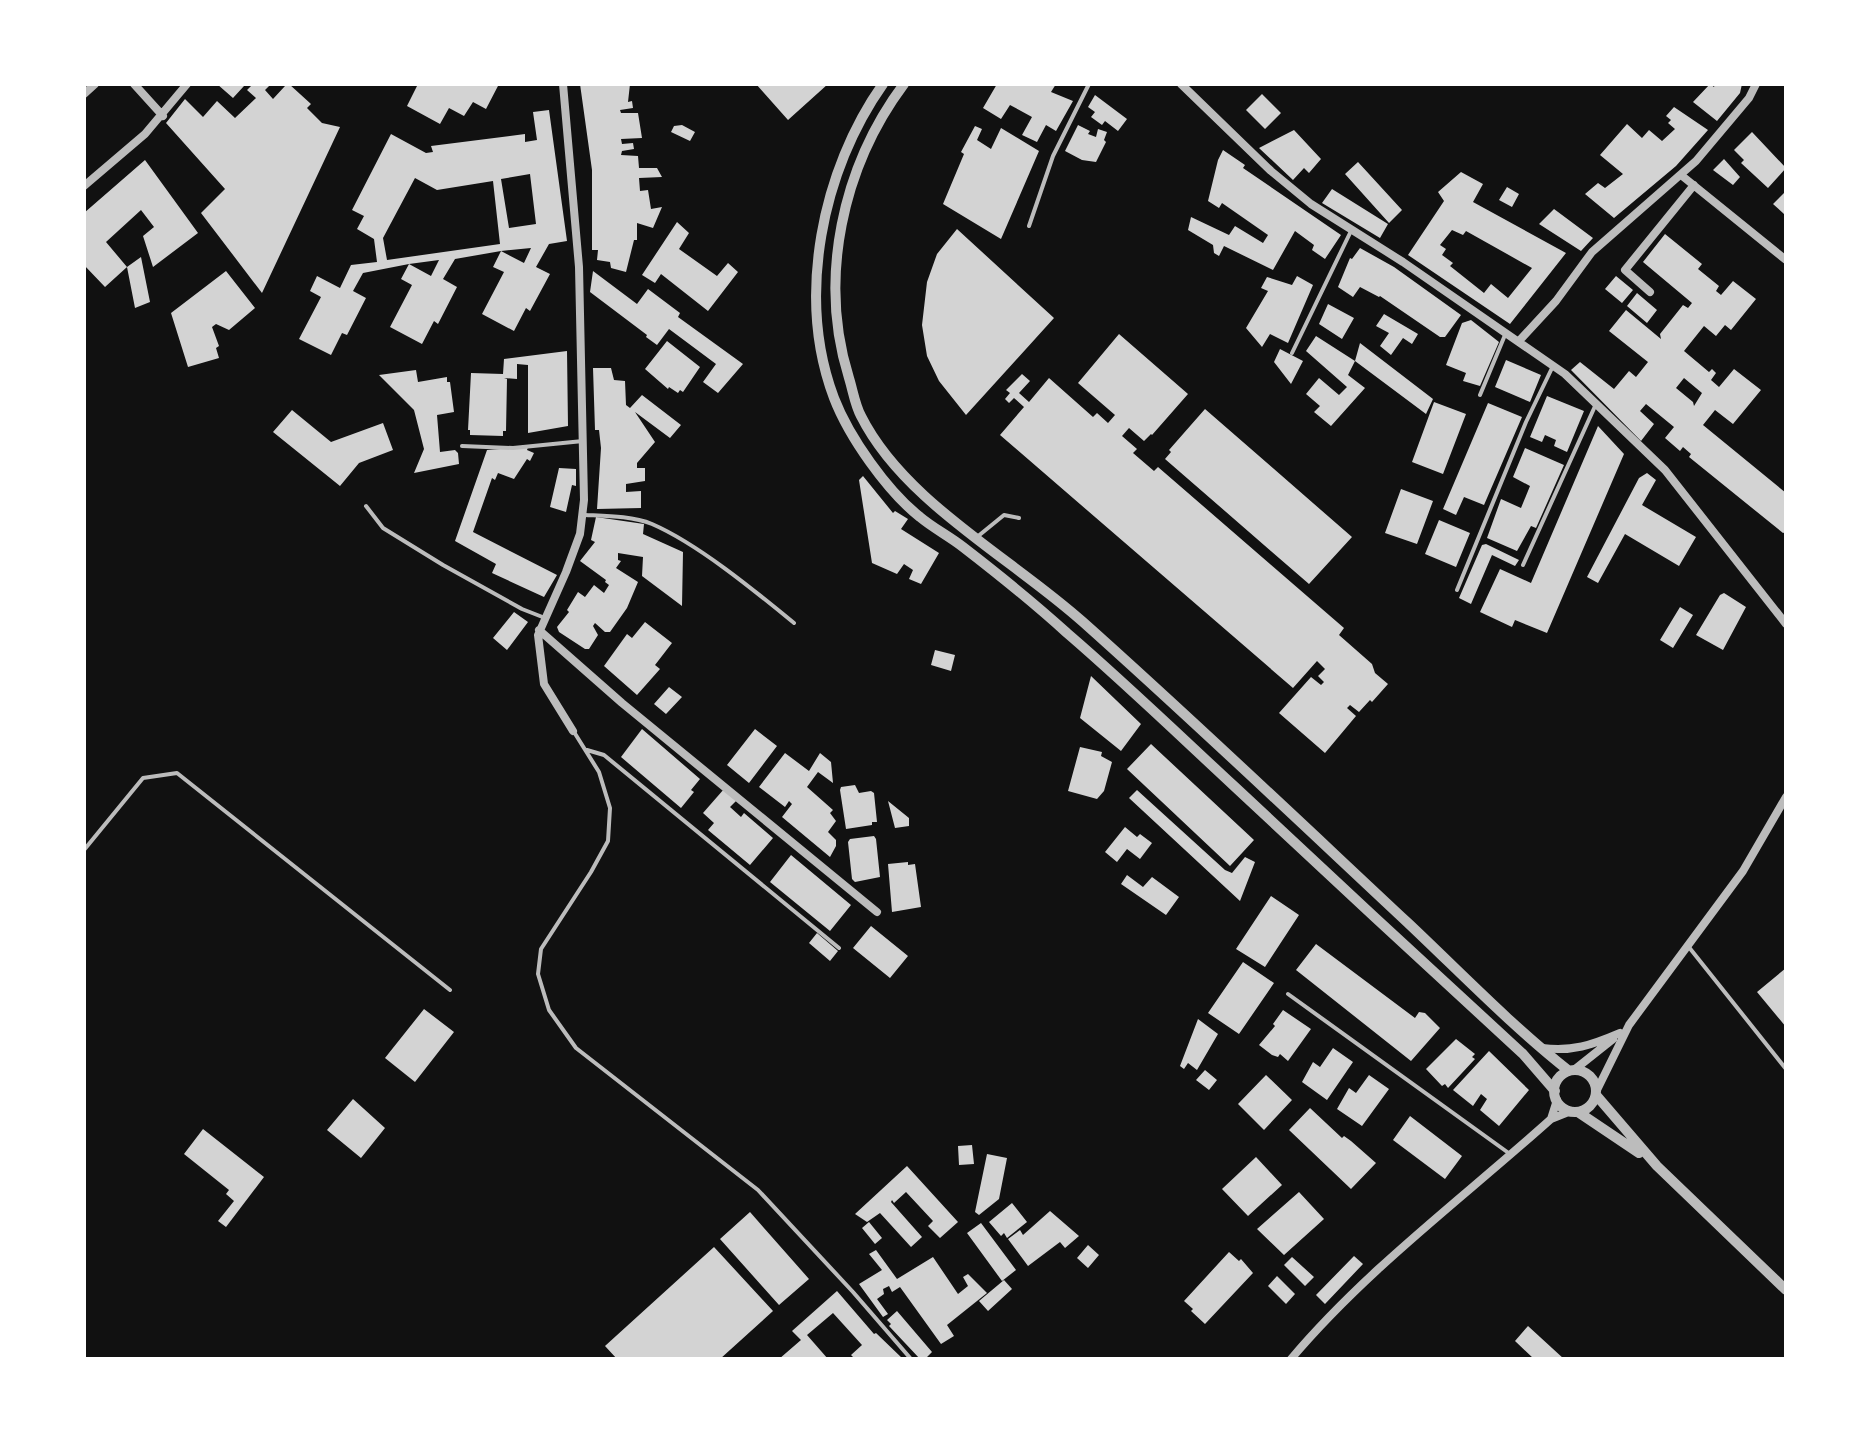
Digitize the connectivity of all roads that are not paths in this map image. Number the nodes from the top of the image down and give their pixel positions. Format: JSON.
{"nodes":[{"id":1,"x":95,"y":84,"type":"edge"},
{"id":2,"x":134,"y":84,"type":"edge"},
{"id":3,"x":187,"y":84,"type":"edge"},
{"id":4,"x":563,"y":84,"type":"edge"},
{"id":5,"x":883,"y":84,"type":"edge"},
{"id":6,"x":904,"y":84,"type":"edge"},
{"id":7,"x":1089,"y":84,"type":"edge"},
{"id":8,"x":1181,"y":84,"type":"edge"},
{"id":9,"x":1756,"y":84,"type":"edge"},
{"id":10,"x":84,"y":94,"type":"edge"},
{"id":11,"x":163,"y":116,"type":"junction"},
{"id":12,"x":1681,"y":175,"type":"junction"},
{"id":13,"x":1694,"y":185,"type":"junction"},
{"id":14,"x":84,"y":186,"type":"edge"},
{"id":15,"x":1029,"y":226,"type":"dead end"},
{"id":16,"x":1351,"y":231,"type":"junction"},
{"id":17,"x":1786,"y":260,"type":"edge"},
{"id":18,"x":1650,"y":292,"type":"dead end"},
{"id":19,"x":1507,"y":332,"type":"junction"},
{"id":20,"x":1519,"y":341,"type":"junction"},
{"id":21,"x":1292,"y":353,"type":"dead end"},
{"id":22,"x":1553,"y":366,"type":"junction"},
{"id":23,"x":1480,"y":395,"type":"dead end"},
{"id":24,"x":1596,"y":404,"type":"junction"},
{"id":25,"x":583,"y":441,"type":"junction"},
{"id":26,"x":462,"y":446,"type":"dead end"},
{"id":27,"x":366,"y":506,"type":"dead end"},
{"id":28,"x":582,"y":514,"type":"junction"},
{"id":29,"x":1019,"y":518,"type":"dead end"},
{"id":30,"x":977,"y":537,"type":"junction"},
{"id":31,"x":1523,"y":565,"type":"dead end"},
{"id":32,"x":1457,"y":590,"type":"dead end"},
{"id":33,"x":545,"y":618,"type":"junction"},
{"id":34,"x":794,"y":623,"type":"dead end"},
{"id":35,"x":1786,"y":624,"type":"edge"},
{"id":36,"x":539,"y":630,"type":"junction"},
{"id":37,"x":573,"y":731,"type":"joint"},
{"id":38,"x":586,"y":750,"type":"junction"},
{"id":39,"x":1786,"y":797,"type":"edge"},
{"id":40,"x":84,"y":850,"type":"edge"},
{"id":41,"x":877,"y":912,"type":"dead end"},
{"id":42,"x":1687,"y":945,"type":"junction"},
{"id":43,"x":839,"y":948,"type":"dead end"},
{"id":44,"x":450,"y":990,"type":"dead end"},
{"id":45,"x":1288,"y":994,"type":"dead end"},
{"id":46,"x":1629,"y":1025,"type":"junction"},
{"id":47,"x":1620,"y":1033,"type":"junction"},
{"id":48,"x":1542,"y":1048,"type":"junction"},
{"id":49,"x":1786,"y":1069,"type":"edge"},
{"id":50,"x":1571,"y":1071,"type":"junction"},
{"id":51,"x":1596,"y":1093,"type":"junction"},
{"id":52,"x":1556,"y":1096,"type":"junction"},
{"id":53,"x":1575,"y":1111,"type":"junction"},
{"id":54,"x":1551,"y":1119,"type":"junction"},
{"id":55,"x":1511,"y":1154,"type":"junction"},
{"id":56,"x":1657,"y":1166,"type":"junction"},
{"id":57,"x":1786,"y":1290,"type":"edge"},
{"id":58,"x":911,"y":1359,"type":"edge"},
{"id":59,"x":1291,"y":1359,"type":"edge"}],
"edges":[{"from":1,"to":10,"type":"street"},
{"from":2,"to":11,"type":"street"},
{"from":3,"to":11,"type":"street"},
{"from":4,"to":25,"type":"street"},
{"from":5,"to":52,"type":"street"},
{"from":6,"to":30,"type":"street"},
{"from":7,"to":15,"type":"lane"},
{"from":8,"to":16,"type":"street"},
{"from":9,"to":12,"type":"street"},
{"from":11,"to":14,"type":"street"},
{"from":12,"to":13,"type":"street"},
{"from":12,"to":20,"type":"street"},
{"from":13,"to":17,"type":"street"},
{"from":13,"to":18,"type":"street"},
{"from":16,"to":19,"type":"street"},
{"from":16,"to":21,"type":"lane"},
{"from":19,"to":20,"type":"street"},
{"from":19,"to":23,"type":"lane"},
{"from":20,"to":22,"type":"street"},
{"from":22,"to":24,"type":"street"},
{"from":22,"to":32,"type":"lane"},
{"from":24,"to":31,"type":"lane"},
{"from":24,"to":35,"type":"street"},
{"from":25,"to":26,"type":"lane"},
{"from":25,"to":28,"type":"street"},
{"from":27,"to":33,"type":"lane"},
{"from":28,"to":33,"type":"street"},
{"from":28,"to":34,"type":"lane"},
{"from":29,"to":30,"type":"lane"},
{"from":30,"to":48,"type":"street"},
{"from":33,"to":36,"type":"street"},
{"from":36,"to":37,"type":"street"},
{"from":36,"to":41,"type":"street"},
{"from":37,"to":38,"type":"lane"},
{"from":38,"to":43,"type":"lane"},
{"from":38,"to":58,"type":"lane"},
{"from":39,"to":42,"type":"street"},
{"from":40,"to":44,"type":"lane"},
{"from":42,"to":46,"type":"street"},
{"from":42,"to":49,"type":"lane"},
{"from":45,"to":55,"type":"lane"},
{"from":46,"to":47,"type":"street"},
{"from":46,"to":51,"type":"street"},
{"from":47,"to":48,"type":"street"},
{"from":47,"to":50,"type":"street"},
{"from":48,"to":50,"type":"street"},
{"from":50,"to":51,"type":"street"},
{"from":50,"to":52,"type":"street"},
{"from":51,"to":53,"type":"street"},
{"from":51,"to":56,"type":"street"},
{"from":52,"to":53,"type":"street"},
{"from":52,"to":54,"type":"street"},
{"from":53,"to":54,"type":"street"},
{"from":53,"to":56,"type":"street"},
{"from":54,"to":55,"type":"street"},
{"from":55,"to":59,"type":"street"},
{"from":56,"to":57,"type":"street"}]}
